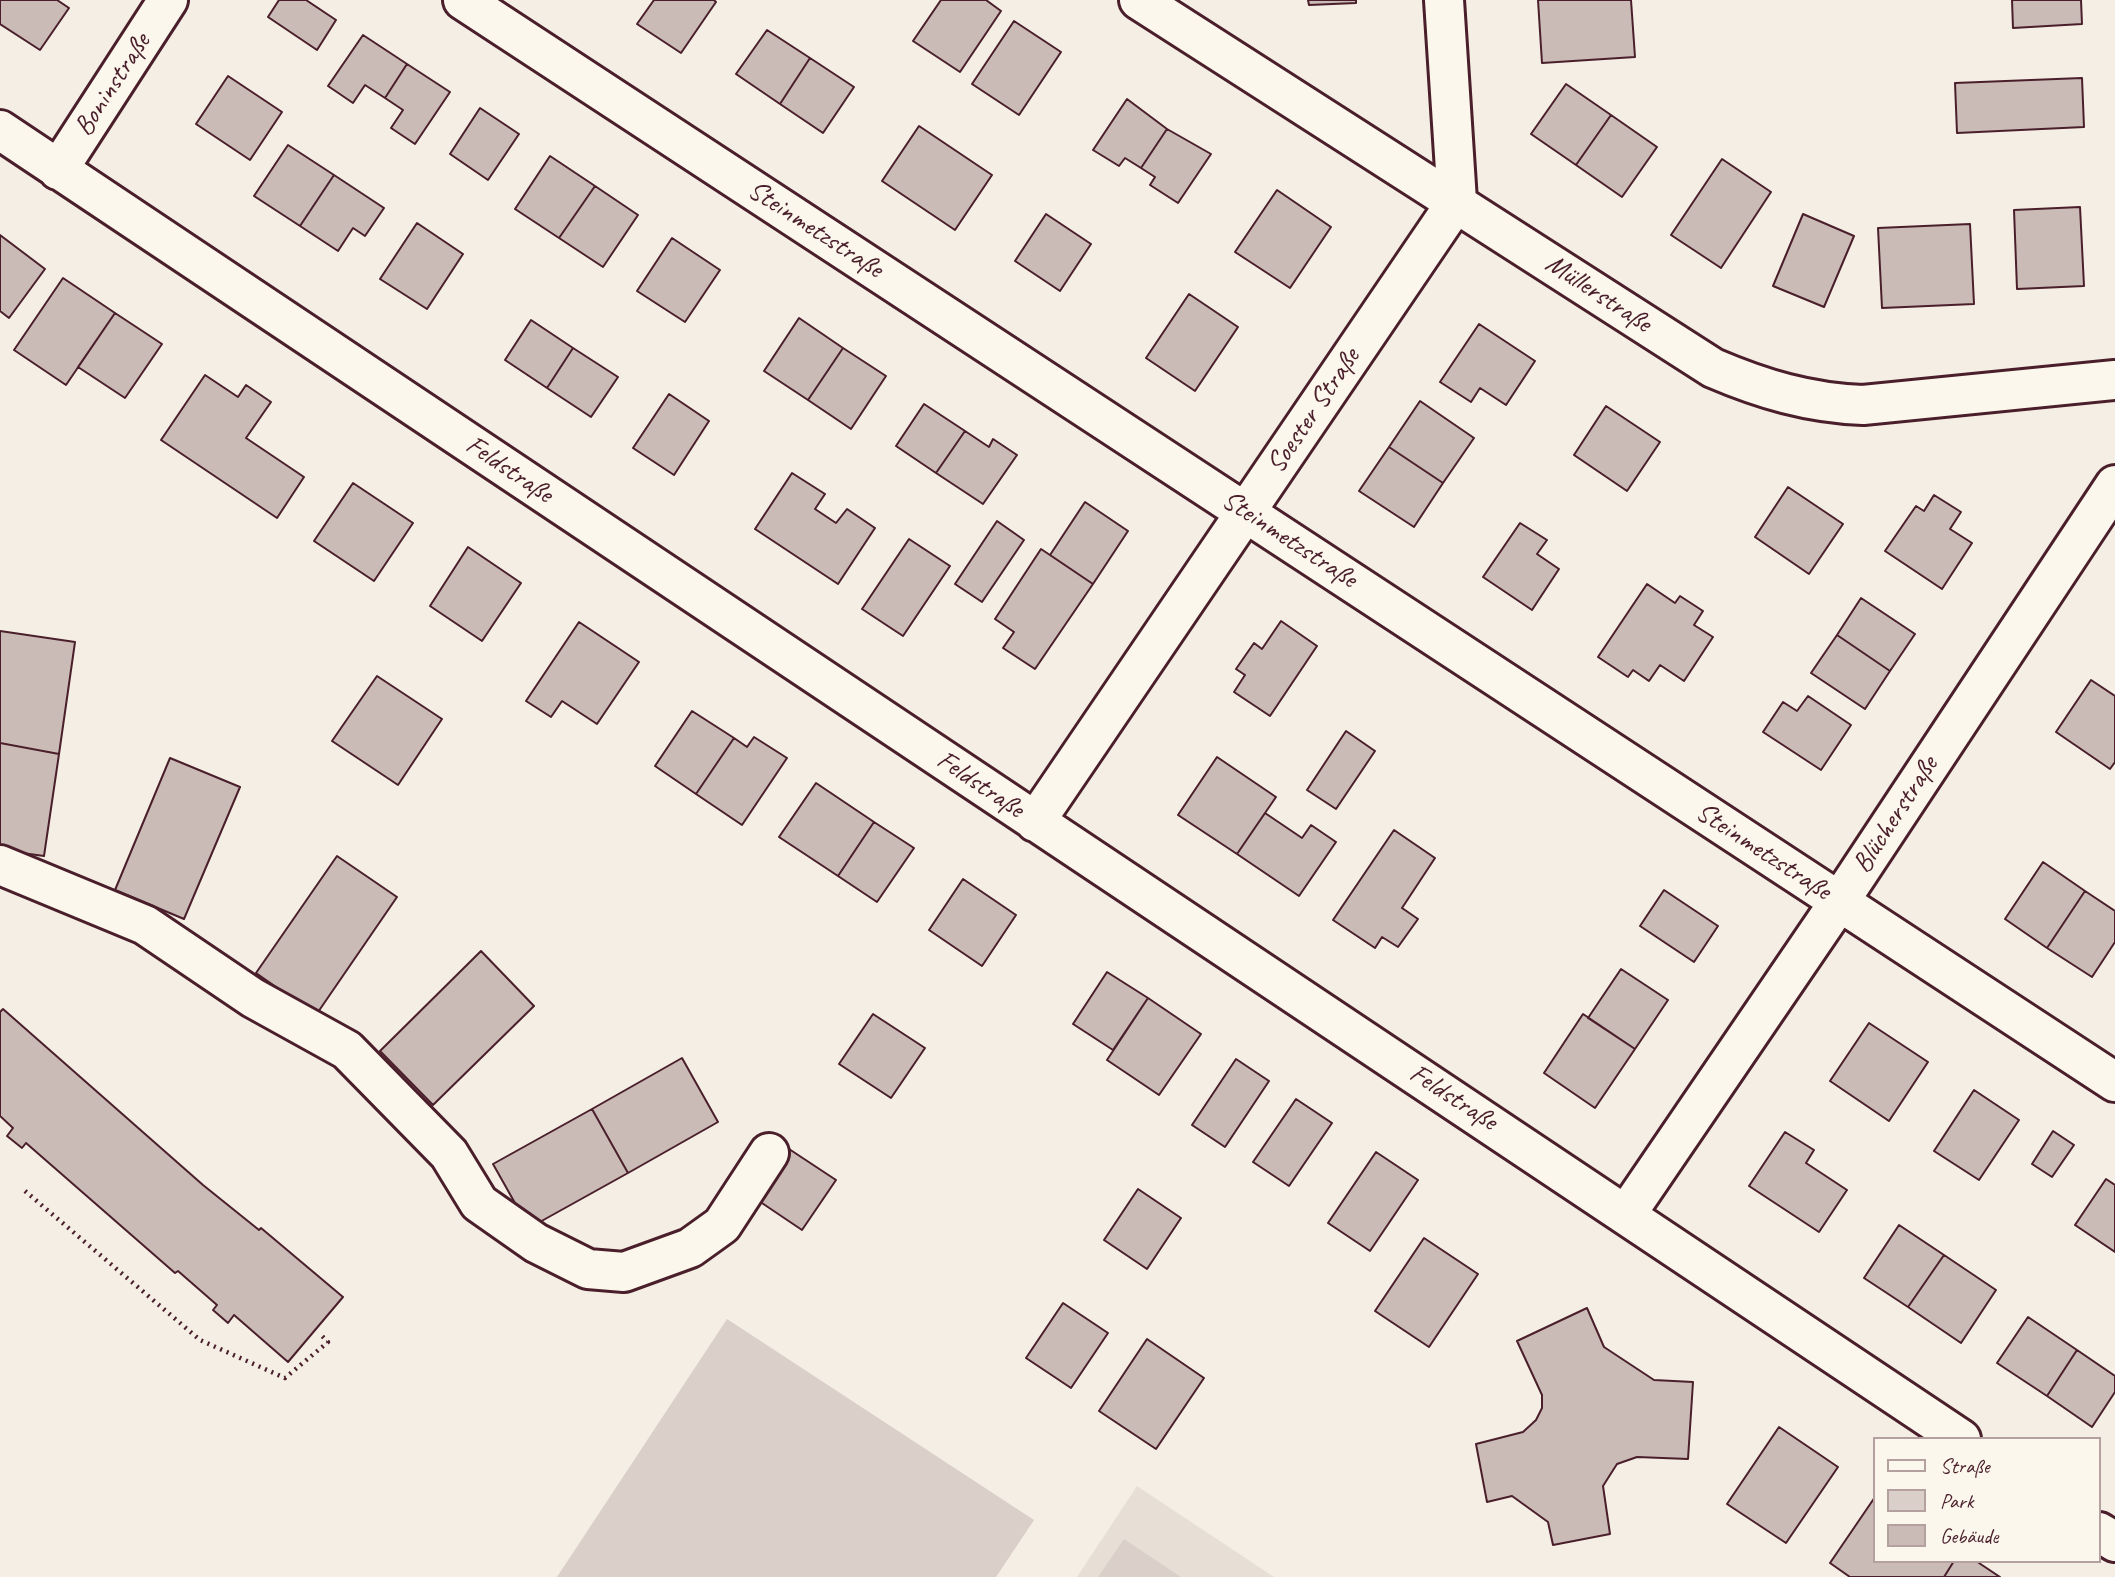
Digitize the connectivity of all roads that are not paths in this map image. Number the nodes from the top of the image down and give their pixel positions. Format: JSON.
{"nodes":[{"id":1,"x":168,"y":0,"type":"edge"},
{"id":2,"x":463,"y":0,"type":"edge"},
{"id":3,"x":1139,"y":0,"type":"edge"},
{"id":4,"x":1444,"y":0,"type":"edge"},
{"id":5,"x":0,"y":130,"type":"edge"},
{"id":6,"x":58,"y":170,"type":"junction"},
{"id":7,"x":1457,"y":201,"type":"junction"},
{"id":8,"x":2115,"y":380,"type":"edge"},
{"id":9,"x":2115,"y":485,"type":"edge"},
{"id":10,"x":1246,"y":512,"type":"junction"},
{"id":11,"x":1035,"y":822,"type":"junction"},
{"id":12,"x":0,"y":865,"type":"edge"},
{"id":13,"x":1839,"y":902,"type":"junction"},
{"id":14,"x":2115,"y":1082,"type":"edge"},
{"id":15,"x":769,"y":1153,"type":"dead end"},
{"id":16,"x":1626,"y":1213,"type":"junction"},
{"id":17,"x":1958,"y":1437,"type":"edge"}],
"edges":[{"from":1,"to":6,"type":"street","name":"Boninstraße"},
{"from":2,"to":10,"type":"street","name":"Steinmetzstraße"},
{"from":3,"to":7,"type":"street","name":"Müllerstraße"},
{"from":4,"to":7,"type":"street"},
{"from":5,"to":6,"type":"street","name":"Feldstraße"},
{"from":6,"to":11,"type":"street","name":"Feldstraße"},
{"from":7,"to":8,"type":"street","name":"Müllerstraße"},
{"from":7,"to":10,"type":"street","name":"Soester Straße"},
{"from":9,"to":13,"type":"street","name":"Blücherstraße"},
{"from":10,"to":11,"type":"street","name":"Soester Straße"},
{"from":10,"to":13,"type":"street","name":"Steinmetzstraße"},
{"from":11,"to":16,"type":"street","name":"Feldstraße"},
{"from":12,"to":15,"type":"street"},
{"from":13,"to":14,"type":"street","name":"Steinmetzstraße"},
{"from":13,"to":16,"type":"street","name":"Blücherstraße"},
{"from":16,"to":17,"type":"street","name":"Feldstraße"}]}
